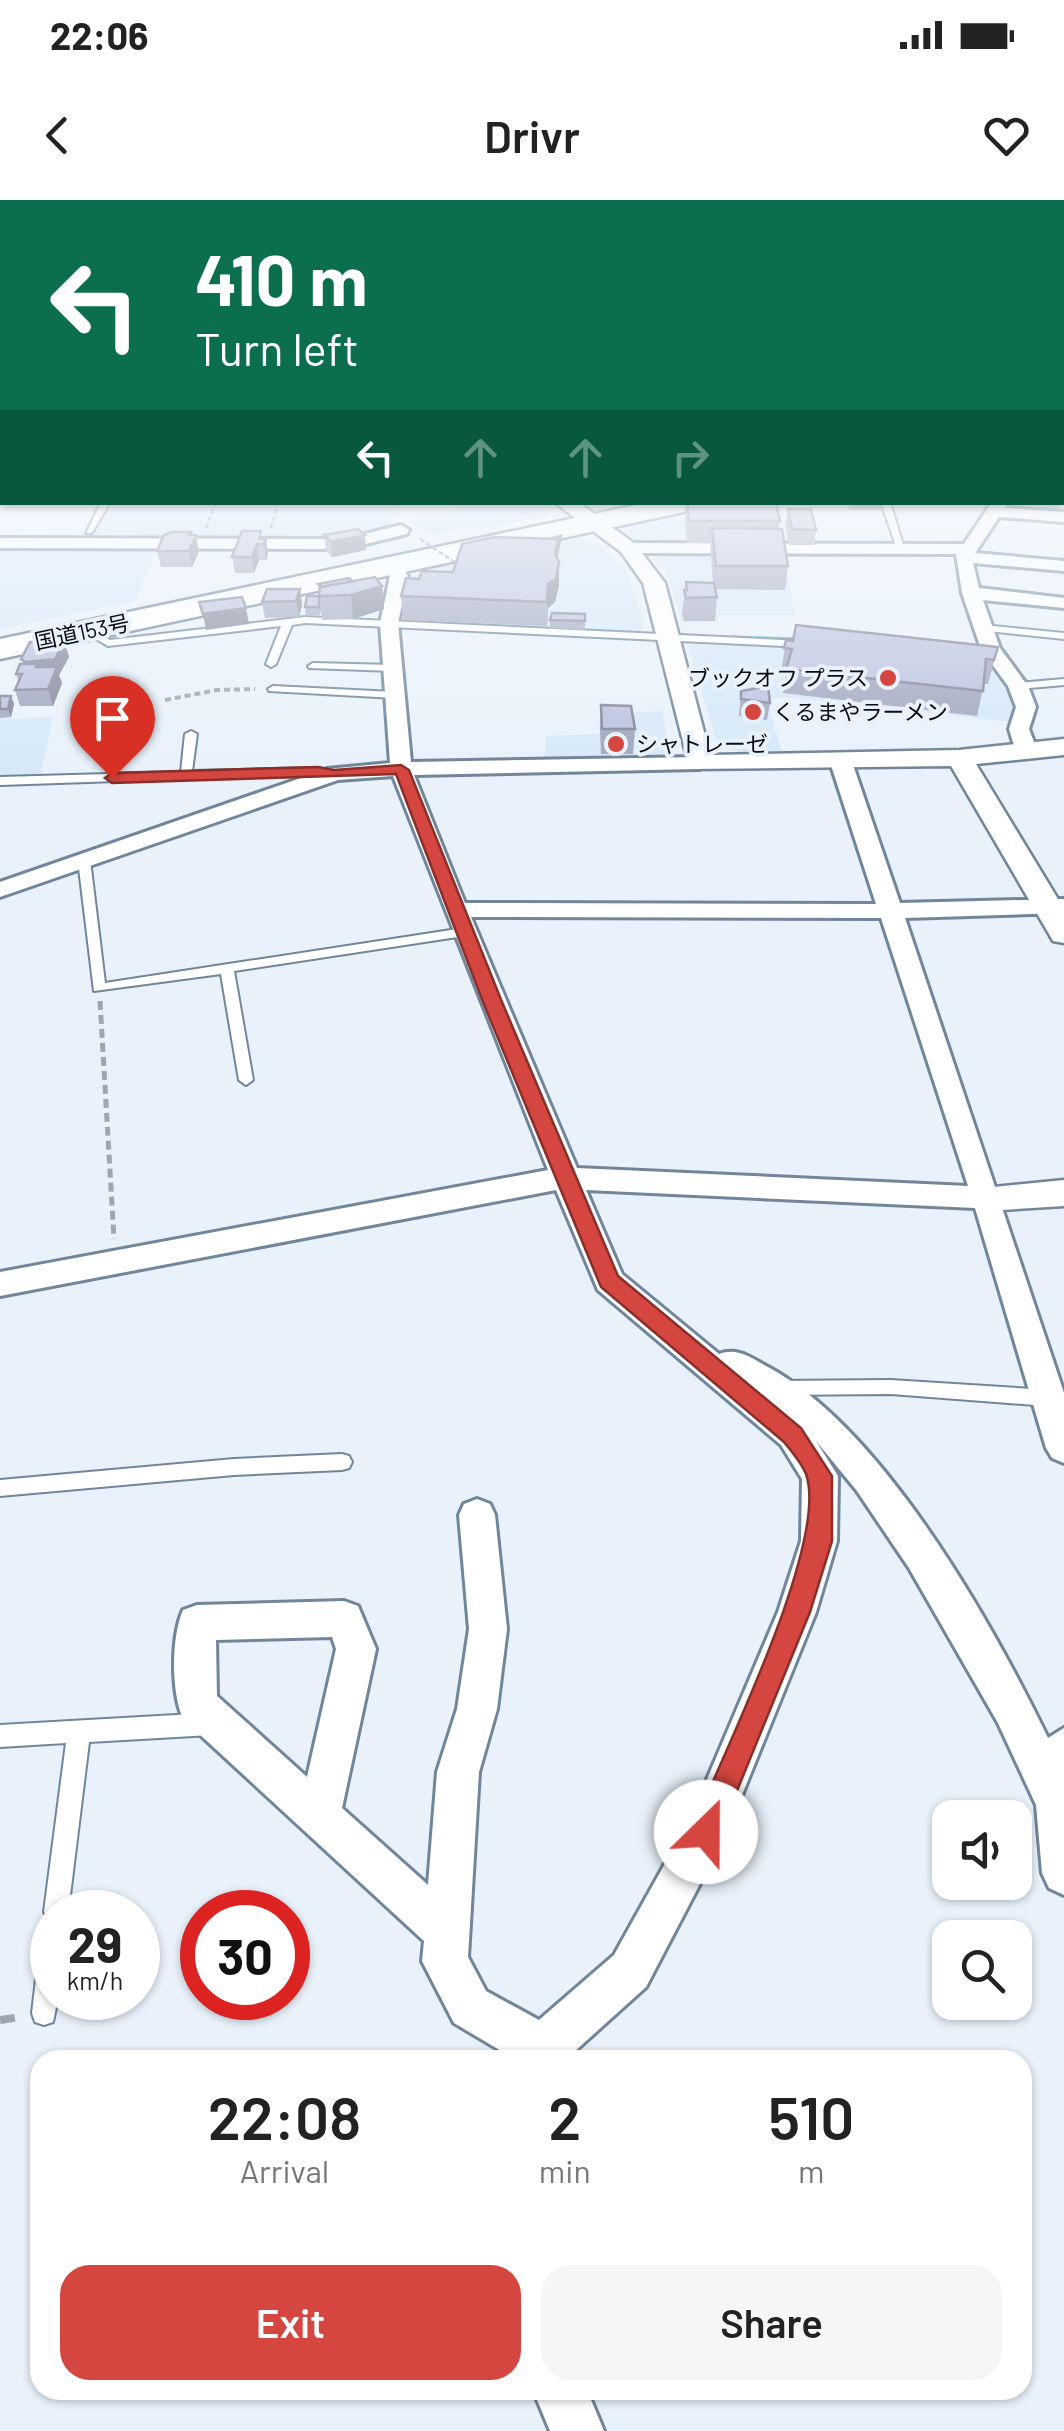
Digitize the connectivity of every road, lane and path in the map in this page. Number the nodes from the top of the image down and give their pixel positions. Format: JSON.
{"nodes":[{"id":1,"x":371,"y":549,"type":"edge"},
{"id":2,"x":376,"y":549,"type":"edge"},
{"id":3,"x":404,"y":549,"type":"edge"},
{"id":4,"x":424,"y":549,"type":"edge"},
{"id":5,"x":629,"y":549,"type":"edge"},
{"id":6,"x":781,"y":549,"type":"edge"},
{"id":7,"x":969,"y":549,"type":"edge"},
{"id":8,"x":902,"y":550,"type":"joint"},
{"id":9,"x":966,"y":553,"type":"junction"},
{"id":10,"x":456,"y":563,"type":"edge"},
{"id":11,"x":1064,"y":566,"type":"edge"},
{"id":12,"x":971,"y":594,"type":"junction"},
{"id":13,"x":1064,"y":603,"type":"edge"},
{"id":14,"x":288,"y":622,"type":"junction"},
{"id":15,"x":389,"y":623,"type":"junction"},
{"id":16,"x":983,"y":628,"type":"junction"},
{"id":17,"x":87,"y":631,"type":"junction"},
{"id":18,"x":1064,"y":636,"type":"edge"},
{"id":19,"x":0,"y":638,"type":"edge"},
{"id":20,"x":668,"y":638,"type":"junction"},
{"id":21,"x":822,"y":646,"type":"edge"},
{"id":22,"x":0,"y":649,"type":"edge"},
{"id":23,"x":271,"y":664,"type":"dead end"},
{"id":24,"x":313,"y":666,"type":"dead end"},
{"id":25,"x":393,"y":668,"type":"junction"},
{"id":26,"x":1064,"y":682,"type":"edge"},
{"id":27,"x":1018,"y":686,"type":"junction"},
{"id":28,"x":273,"y":689,"type":"joint"},
{"id":29,"x":395,"y":695,"type":"junction"},
{"id":30,"x":165,"y":700,"type":"dead end"},
{"id":31,"x":191,"y":734,"type":"dead end"},
{"id":32,"x":1064,"y":746,"type":"edge"},
{"id":33,"x":1027,"y":752,"type":"junction"},
{"id":34,"x":958,"y":758,"type":"junction"},
{"id":35,"x":841,"y":762,"type":"junction"},
{"id":36,"x":699,"y":764,"type":"junction"},
{"id":37,"x":401,"y":770,"type":"junction"},
{"id":38,"x":334,"y":774,"type":"junction"},
{"id":39,"x":186,"y":776,"type":"junction"},
{"id":40,"x":0,"y":781,"type":"edge"},
{"id":41,"x":84,"y":860,"type":"junction"},
{"id":42,"x":0,"y":890,"type":"edge"},
{"id":43,"x":1056,"y":907,"type":"edge"},
{"id":44,"x":890,"y":911,"type":"junction"},
{"id":45,"x":460,"y":921,"type":"junction"},
{"id":46,"x":1064,"y":934,"type":"edge"},
{"id":47,"x":228,"y":968,"type":"junction"},
{"id":48,"x":99,"y":988,"type":"junction"},
{"id":49,"x":246,"y":1080,"type":"dead end"},
{"id":50,"x":564,"y":1178,"type":"junction"},
{"id":51,"x":1064,"y":1193,"type":"edge"},
{"id":52,"x":987,"y":1198,"type":"junction"},
{"id":53,"x":115,"y":1263,"type":"junction"},
{"id":54,"x":0,"y":1284,"type":"edge"},
{"id":55,"x":666,"y":1326,"type":"junction"},
{"id":56,"x":775,"y":1388,"type":"junction"},
{"id":57,"x":1048,"y":1398,"type":"junction"},
{"id":58,"x":1064,"y":1448,"type":"edge"},
{"id":59,"x":342,"y":1462,"type":"dead end"},
{"id":60,"x":0,"y":1488,"type":"edge"},
{"id":61,"x":477,"y":1515,"type":"dead end"},
{"id":62,"x":217,"y":1724,"type":"junction"},
{"id":63,"x":79,"y":1732,"type":"junction"},
{"id":64,"x":0,"y":1736,"type":"edge"},
{"id":65,"x":1064,"y":1748,"type":"edge"},
{"id":66,"x":1056,"y":1806,"type":"junction"},
{"id":67,"x":319,"y":1816,"type":"junction"},
{"id":68,"x":1064,"y":1873,"type":"edge"},
{"id":69,"x":59,"y":1890,"type":"edge"},
{"id":70,"x":446,"y":1931,"type":"junction"},
{"id":71,"x":530,"y":2050,"type":"edge"},
{"id":72,"x":541,"y":2050,"type":"edge"},
{"id":73,"x":564,"y":2400,"type":"edge"},
{"id":74,"x":577,"y":2431,"type":"edge"}],
"edges":[{"from":1,"to":19,"type":"highway","name":"国道153号"},
{"from":2,"to":17,"type":"highway","name":"国道153号"},
{"from":3,"to":15,"type":"street"},
{"from":4,"to":10,"type":"path","bridge":true},
{"from":5,"to":20,"type":"street"},
{"from":6,"to":8,"type":"street"},
{"from":7,"to":9,"type":"street"},
{"from":8,"to":9,"type":"street"},
{"from":9,"to":11,"type":"street"},
{"from":9,"to":12,"type":"street"},
{"from":12,"to":13,"type":"street"},
{"from":12,"to":16,"type":"street"},
{"from":14,"to":15,"type":"lane"},
{"from":14,"to":17,"type":"lane"},
{"from":14,"to":23,"type":"lane"},
{"from":15,"to":20,"type":"lane"},
{"from":15,"to":25,"type":"street"},
{"from":16,"to":18,"type":"lane"},
{"from":16,"to":27,"type":"street"},
{"from":17,"to":22,"type":"highway","name":"国道153号"},
{"from":20,"to":21,"type":"lane"},
{"from":20,"to":36,"type":"street"},
{"from":24,"to":25,"type":"lane"},
{"from":25,"to":29,"type":"street"},
{"from":26,"to":27,"type":"lane"},
{"from":27,"to":33,"type":"street"},
{"from":28,"to":29,"type":"lane"},
{"from":28,"to":30,"type":"path"},
{"from":29,"to":37,"type":"street"},
{"from":31,"to":39,"type":"lane"},
{"from":32,"to":33,"type":"street"},
{"from":33,"to":34,"type":"street"},
{"from":34,"to":35,"type":"street"},
{"from":34,"to":43,"type":"street"},
{"from":35,"to":36,"type":"street"},
{"from":35,"to":44,"type":"street"},
{"from":36,"to":37,"type":"street"},
{"from":37,"to":38,"type":"street"},
{"from":37,"to":45,"type":"street"},
{"from":38,"to":39,"type":"lane"},
{"from":38,"to":41,"type":"street"},
{"from":39,"to":40,"type":"lane"},
{"from":41,"to":42,"type":"street"},
{"from":41,"to":48,"type":"lane"},
{"from":43,"to":44,"type":"street"},
{"from":43,"to":46,"type":"street"},
{"from":44,"to":45,"type":"street"},
{"from":44,"to":52,"type":"street"},
{"from":45,"to":47,"type":"lane"},
{"from":45,"to":50,"type":"street"},
{"from":47,"to":48,"type":"lane"},
{"from":47,"to":49,"type":"lane"},
{"from":48,"to":53,"type":"path"},
{"from":50,"to":52,"type":"street"},
{"from":50,"to":53,"type":"street"},
{"from":50,"to":55,"type":"street"},
{"from":51,"to":52,"type":"street"},
{"from":52,"to":57,"type":"street"},
{"from":53,"to":54,"type":"street"},
{"from":55,"to":56,"type":"street"},
{"from":55,"to":72,"type":"street"},
{"from":56,"to":57,"type":"lane"},
{"from":56,"to":66,"type":"street"},
{"from":57,"to":58,"type":"street"},
{"from":59,"to":60,"type":"lane"},
{"from":61,"to":70,"type":"street"},
{"from":62,"to":63,"type":"lane"},
{"from":62,"to":67,"type":"street"},
{"from":62,"to":67,"type":"street"},
{"from":63,"to":64,"type":"lane"},
{"from":63,"to":69,"type":"lane"},
{"from":65,"to":66,"type":"street"},
{"from":66,"to":68,"type":"street"},
{"from":67,"to":70,"type":"street"},
{"from":70,"to":71,"type":"street"},
{"from":73,"to":74,"type":"street"}]}
